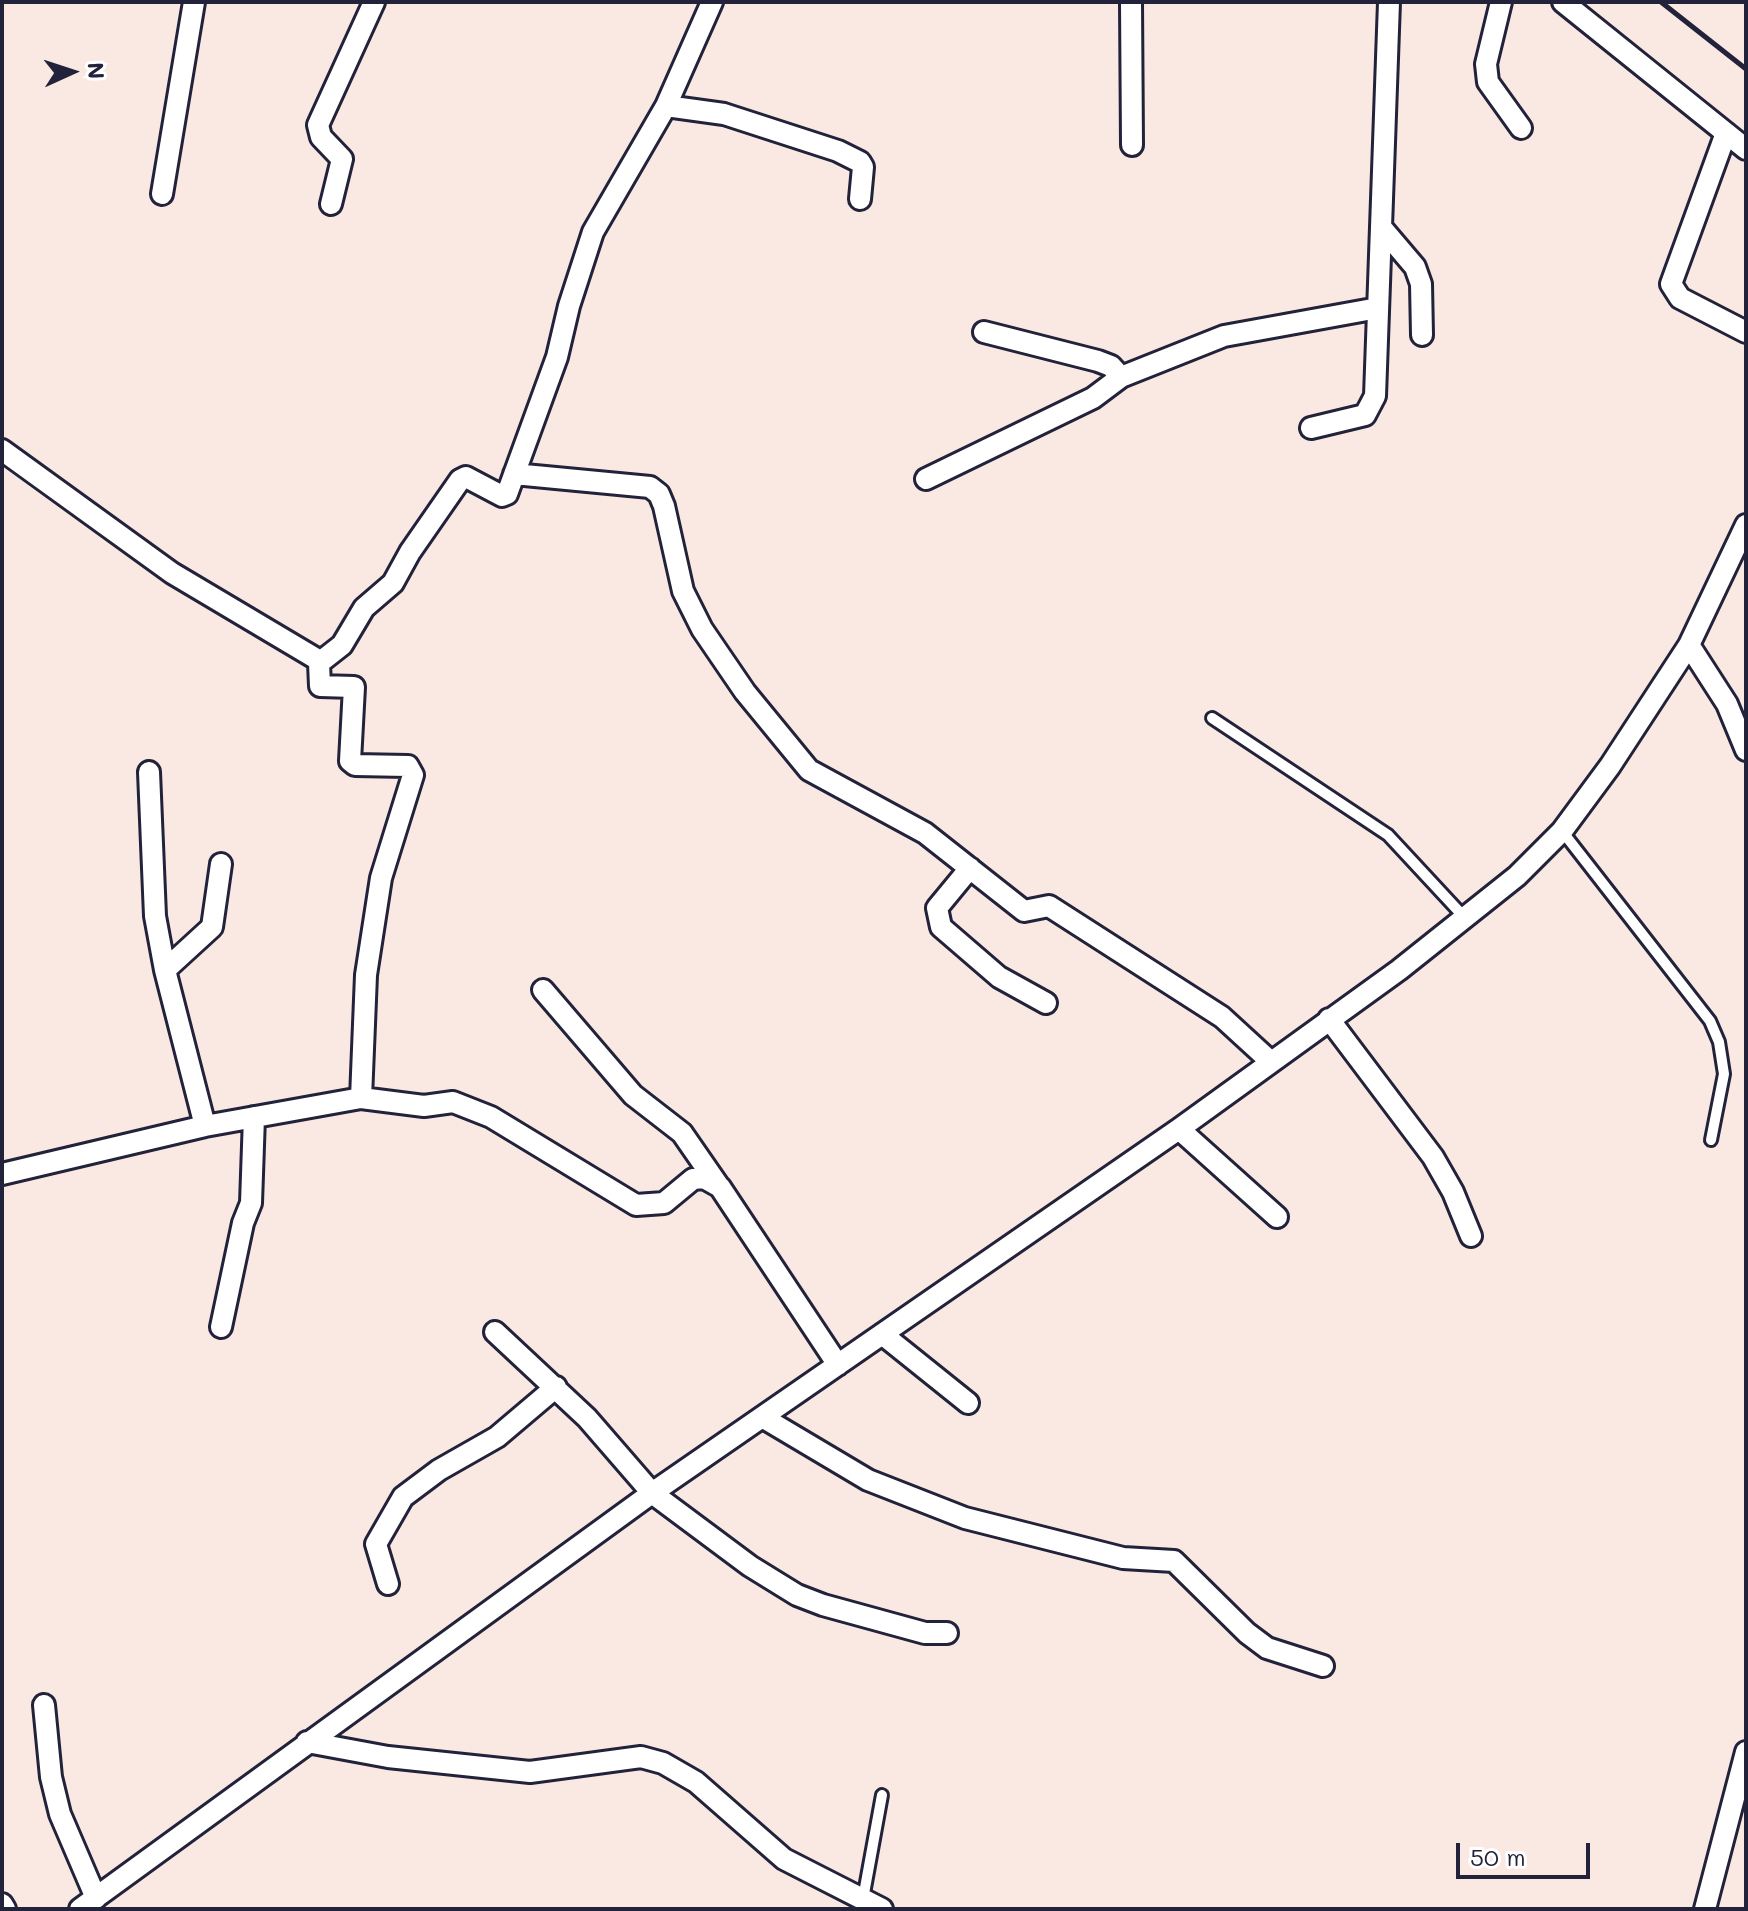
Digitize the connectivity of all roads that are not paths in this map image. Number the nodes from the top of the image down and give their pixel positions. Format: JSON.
{"nodes":[{"id":1,"x":194,"y":2,"type":"edge"},
{"id":2,"x":374,"y":2,"type":"edge"},
{"id":3,"x":712,"y":2,"type":"edge"},
{"id":4,"x":1131,"y":2,"type":"edge"},
{"id":5,"x":1389,"y":2,"type":"edge"},
{"id":6,"x":1501,"y":2,"type":"edge"},
{"id":7,"x":1563,"y":2,"type":"edge"},
{"id":8,"x":666,"y":106,"type":"junction"},
{"id":9,"x":1521,"y":128,"type":"dead end"},
{"id":10,"x":1726,"y":133,"type":"junction"},
{"id":11,"x":1132,"y":145,"type":"dead end"},
{"id":12,"x":1746,"y":149,"type":"edge"},
{"id":13,"x":162,"y":194,"type":"dead end"},
{"id":14,"x":860,"y":199,"type":"dead end"},
{"id":15,"x":331,"y":204,"type":"dead end"},
{"id":16,"x":1381,"y":227,"type":"junction"},
{"id":17,"x":1378,"y":308,"type":"junction"},
{"id":18,"x":984,"y":332,"type":"dead end"},
{"id":19,"x":1746,"y":332,"type":"edge"},
{"id":20,"x":1422,"y":335,"type":"dead end"},
{"id":21,"x":1121,"y":377,"type":"junction"},
{"id":22,"x":1311,"y":428,"type":"dead end"},
{"id":23,"x":2,"y":450,"type":"edge"},
{"id":24,"x":514,"y":474,"type":"junction"},
{"id":25,"x":926,"y":479,"type":"dead end"},
{"id":26,"x":1744,"y":535,"type":"edge"},
{"id":27,"x":1689,"y":645,"type":"junction"},
{"id":28,"x":320,"y":661,"type":"junction"},
{"id":29,"x":1212,"y":718,"type":"dead end"},
{"id":30,"x":1746,"y":750,"type":"edge"},
{"id":31,"x":149,"y":772,"type":"dead end"},
{"id":32,"x":1562,"y":831,"type":"junction"},
{"id":33,"x":221,"y":864,"type":"dead end"},
{"id":34,"x":970,"y":868,"type":"junction"},
{"id":35,"x":1465,"y":918,"type":"junction"},
{"id":36,"x":165,"y":970,"type":"junction"},
{"id":37,"x":543,"y":990,"type":"dead end"},
{"id":38,"x":1046,"y":1003,"type":"dead end"},
{"id":39,"x":1329,"y":1019,"type":"junction"},
{"id":40,"x":1270,"y":1061,"type":"junction"},
{"id":41,"x":361,"y":1098,"type":"junction"},
{"id":42,"x":254,"y":1117,"type":"junction"},
{"id":43,"x":205,"y":1126,"type":"junction"},
{"id":44,"x":1179,"y":1129,"type":"junction"},
{"id":45,"x":1711,"y":1140,"type":"dead end"},
{"id":46,"x":2,"y":1174,"type":"edge"},
{"id":47,"x":720,"y":1187,"type":"junction"},
{"id":48,"x":1277,"y":1217,"type":"dead end"},
{"id":49,"x":1471,"y":1236,"type":"dead end"},
{"id":50,"x":221,"y":1327,"type":"dead end"},
{"id":51,"x":495,"y":1332,"type":"dead end"},
{"id":52,"x":882,"y":1334,"type":"junction"},
{"id":53,"x":838,"y":1365,"type":"junction"},
{"id":54,"x":556,"y":1387,"type":"junction"},
{"id":55,"x":968,"y":1403,"type":"dead end"},
{"id":56,"x":762,"y":1417,"type":"junction"},
{"id":57,"x":652,"y":1493,"type":"junction"},
{"id":58,"x":388,"y":1584,"type":"dead end"},
{"id":59,"x":947,"y":1633,"type":"dead end"},
{"id":60,"x":1323,"y":1666,"type":"dead end"},
{"id":61,"x":44,"y":1705,"type":"dead end"},
{"id":62,"x":307,"y":1742,"type":"junction"},
{"id":63,"x":1746,"y":1752,"type":"edge"},
{"id":64,"x":882,"y":1795,"type":"dead end"},
{"id":65,"x":863,"y":1899,"type":"junction"},
{"id":66,"x":88,"y":1903,"type":"edge"},
{"id":67,"x":882,"y":1909,"type":"edge"},
{"id":68,"x":1705,"y":1909,"type":"edge"}],
"edges":[{"from":1,"to":13,"type":"street"},
{"from":2,"to":15,"type":"street"},
{"from":3,"to":8,"type":"street"},
{"from":4,"to":11,"type":"street"},
{"from":5,"to":16,"type":"street"},
{"from":6,"to":9,"type":"street"},
{"from":7,"to":10,"type":"street"},
{"from":8,"to":14,"type":"street"},
{"from":8,"to":24,"type":"street"},
{"from":10,"to":12,"type":"street"},
{"from":10,"to":19,"type":"street"},
{"from":16,"to":17,"type":"street"},
{"from":16,"to":20,"type":"street"},
{"from":17,"to":21,"type":"street"},
{"from":17,"to":22,"type":"street"},
{"from":18,"to":21,"type":"street"},
{"from":21,"to":25,"type":"street"},
{"from":23,"to":28,"type":"street"},
{"from":24,"to":28,"type":"street"},
{"from":24,"to":34,"type":"street"},
{"from":26,"to":27,"type":"street"},
{"from":27,"to":30,"type":"street"},
{"from":27,"to":32,"type":"street"},
{"from":28,"to":41,"type":"street"},
{"from":29,"to":35,"type":"lane"},
{"from":31,"to":36,"type":"street"},
{"from":32,"to":35,"type":"street"},
{"from":32,"to":45,"type":"lane"},
{"from":33,"to":36,"type":"street"},
{"from":34,"to":38,"type":"street"},
{"from":34,"to":40,"type":"street"},
{"from":35,"to":39,"type":"street"},
{"from":36,"to":43,"type":"street"},
{"from":37,"to":47,"type":"street"},
{"from":39,"to":40,"type":"street"},
{"from":39,"to":49,"type":"street"},
{"from":40,"to":44,"type":"street"},
{"from":41,"to":42,"type":"street"},
{"from":41,"to":47,"type":"street"},
{"from":42,"to":43,"type":"street"},
{"from":42,"to":50,"type":"street"},
{"from":43,"to":46,"type":"street"},
{"from":44,"to":48,"type":"street"},
{"from":44,"to":52,"type":"street"},
{"from":47,"to":53,"type":"street"},
{"from":51,"to":54,"type":"street"},
{"from":52,"to":53,"type":"street"},
{"from":52,"to":55,"type":"street"},
{"from":53,"to":56,"type":"street"},
{"from":54,"to":57,"type":"street"},
{"from":54,"to":58,"type":"street"},
{"from":56,"to":57,"type":"street"},
{"from":56,"to":60,"type":"street"},
{"from":57,"to":59,"type":"street"},
{"from":57,"to":62,"type":"street"},
{"from":61,"to":66,"type":"street"},
{"from":62,"to":65,"type":"street"},
{"from":62,"to":66,"type":"street"},
{"from":63,"to":68,"type":"street"},
{"from":64,"to":65,"type":"lane"},
{"from":65,"to":67,"type":"street"}]}
